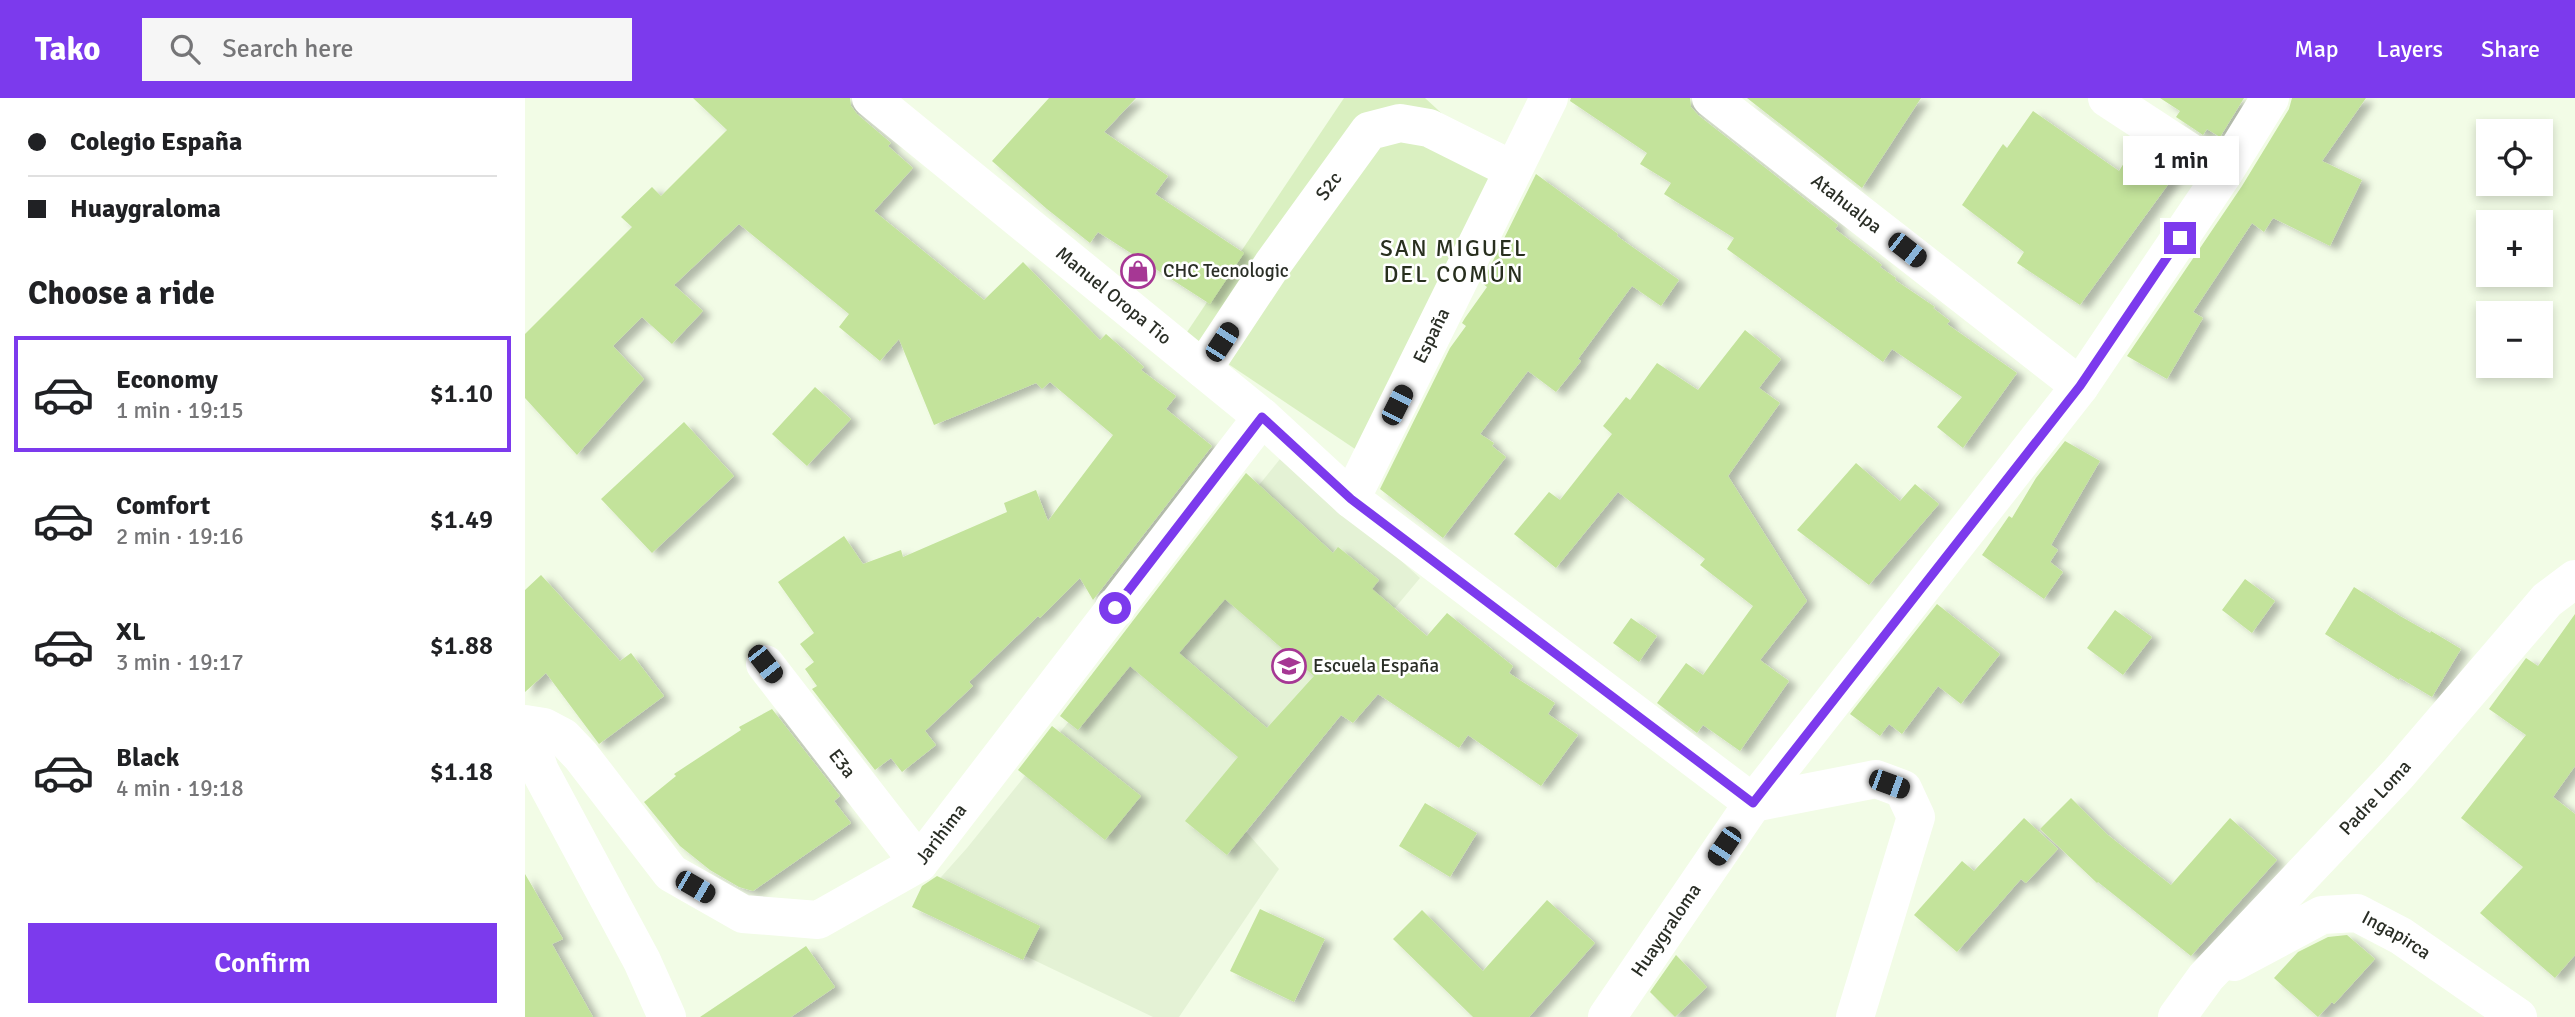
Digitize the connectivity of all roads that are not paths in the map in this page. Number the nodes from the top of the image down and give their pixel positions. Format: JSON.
{"nodes":[{"id":1,"x":871,"y":98,"type":"edge"},
{"id":2,"x":1549,"y":98,"type":"edge"},
{"id":3,"x":1711,"y":98,"type":"edge"},
{"id":4,"x":2107,"y":98,"type":"edge"},
{"id":5,"x":2270,"y":98,"type":"edge"},
{"id":6,"x":1513,"y":170,"type":"junction"},
{"id":7,"x":2223,"y":174,"type":"junction"},
{"id":8,"x":1203,"y":369,"type":"junction"},
{"id":9,"x":2080,"y":386,"type":"junction"},
{"id":10,"x":1262,"y":417,"type":"junction"},
{"id":11,"x":1351,"y":499,"type":"junction"},
{"id":12,"x":2575,"y":579,"type":"edge"},
{"id":13,"x":765,"y":664,"type":"dead end"},
{"id":14,"x":525,"y":726,"type":"edge"},
{"id":15,"x":1753,"y":803,"type":"junction"},
{"id":16,"x":919,"y":863,"type":"junction"},
{"id":17,"x":2206,"y":977,"type":"junction"},
{"id":18,"x":667,"y":1017,"type":"edge"},
{"id":19,"x":1607,"y":1017,"type":"edge"},
{"id":20,"x":1855,"y":1017,"type":"edge"},
{"id":21,"x":2160,"y":1017,"type":"edge"},
{"id":22,"x":2177,"y":1017,"type":"edge"},
{"id":23,"x":2518,"y":1017,"type":"edge"}],
"edges":[{"from":1,"to":8,"type":"street","name":"Manuel Oropa Tio"},
{"from":2,"to":6,"type":"street","name":"España"},
{"from":3,"to":9,"type":"street","name":"Atahualpa"},
{"from":4,"to":7,"type":"street"},
{"from":5,"to":7,"type":"street","name":"Huaygraloma"},
{"from":6,"to":8,"type":"street","name":"S2c"},
{"from":6,"to":11,"type":"street","name":"España"},
{"from":7,"to":9,"type":"street","name":"Huaygraloma"},
{"from":8,"to":10,"type":"street","name":"Manuel Oropa Tio"},
{"from":9,"to":15,"type":"street","name":"Huaygraloma"},
{"from":10,"to":11,"type":"street","name":"Manuel Oropa Tio"},
{"from":10,"to":16,"type":"street","name":"Jarihima"},
{"from":11,"to":15,"type":"street","name":"Manuel Oropa Tio"},
{"from":12,"to":17,"type":"street","name":"Padre Loma"},
{"from":13,"to":16,"type":"street","name":"E3a"},
{"from":14,"to":16,"type":"street","name":"Jarihima"},
{"from":14,"to":18,"type":"street","name":"Jarihima"},
{"from":15,"to":19,"type":"street","name":"Huaygraloma"},
{"from":15,"to":20,"type":"street"},
{"from":17,"to":21,"type":"street","name":"Ingapirca"},
{"from":17,"to":22,"type":"street","name":"Padre Loma"},
{"from":17,"to":23,"type":"street","name":"Ingapirca"}]}
